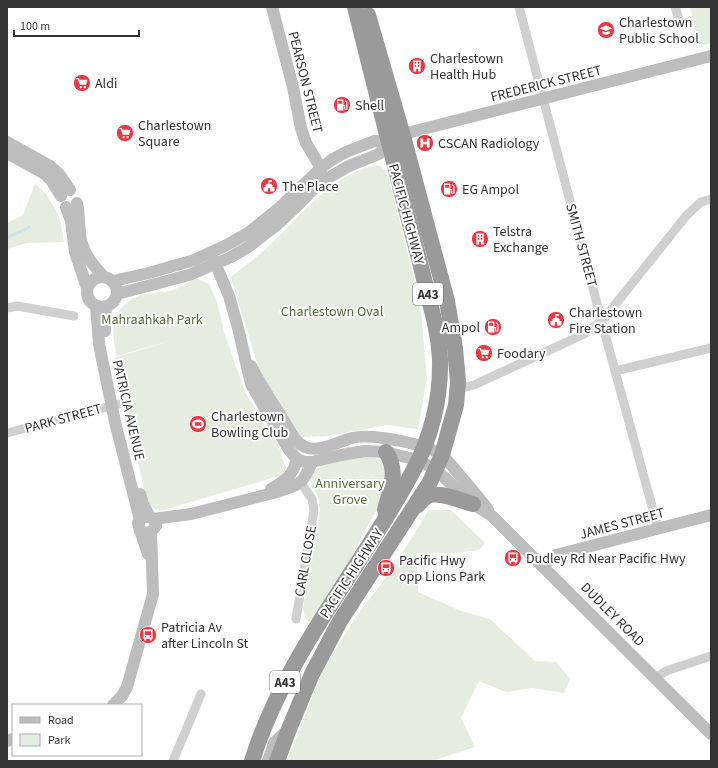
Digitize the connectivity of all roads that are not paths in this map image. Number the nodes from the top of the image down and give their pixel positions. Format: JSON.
{"nodes":[{"id":1,"x":272,"y":7,"type":"edge"},
{"id":2,"x":355,"y":7,"type":"edge"},
{"id":3,"x":366,"y":7,"type":"edge"},
{"id":4,"x":519,"y":7,"type":"edge"},
{"id":5,"x":676,"y":7,"type":"edge"},
{"id":6,"x":678,"y":16,"type":"dead end"},
{"id":7,"x":711,"y":56,"type":"edge"},
{"id":8,"x":543,"y":99,"type":"junction"},
{"id":9,"x":396,"y":139,"type":"junction"},
{"id":10,"x":7,"y":142,"type":"edge"},
{"id":11,"x":7,"y":153,"type":"edge"},
{"id":12,"x":321,"y":168,"type":"junction"},
{"id":13,"x":319,"y":183,"type":"junction"},
{"id":14,"x":69,"y":199,"type":"junction"},
{"id":15,"x":711,"y":199,"type":"edge"},
{"id":16,"x":210,"y":253,"type":"junction"},
{"id":17,"x":216,"y":265,"type":"junction"},
{"id":18,"x":109,"y":279,"type":"junction"},
{"id":19,"x":87,"y":288,"type":"junction"},
{"id":20,"x":117,"y":294,"type":"junction"},
{"id":21,"x":101,"y":306,"type":"junction"},
{"id":22,"x":7,"y":308,"type":"edge"},
{"id":23,"x":74,"y":316,"type":"dead end"},
{"id":24,"x":602,"y":322,"type":"junction"},
{"id":25,"x":241,"y":345,"type":"junction"},
{"id":26,"x":711,"y":348,"type":"edge"},
{"id":27,"x":615,"y":371,"type":"junction"},
{"id":28,"x":458,"y":389,"type":"junction"},
{"id":29,"x":115,"y":405,"type":"junction"},
{"id":30,"x":7,"y":433,"type":"edge"},
{"id":31,"x":386,"y":452,"type":"junction"},
{"id":32,"x":421,"y":454,"type":"junction"},
{"id":33,"x":442,"y":455,"type":"junction"},
{"id":34,"x":297,"y":459,"type":"junction"},
{"id":35,"x":312,"y":462,"type":"junction"},
{"id":36,"x":436,"y":470,"type":"junction"},
{"id":37,"x":300,"y":483,"type":"junction"},
{"id":38,"x":256,"y":497,"type":"junction"},
{"id":39,"x":473,"y":504,"type":"junction"},
{"id":40,"x":415,"y":507,"type":"junction"},
{"id":41,"x":711,"y":515,"type":"edge"},
{"id":42,"x":492,"y":516,"type":"junction"},
{"id":43,"x":148,"y":525,"type":"junction"},
{"id":44,"x":381,"y":526,"type":"junction"},
{"id":45,"x":658,"y":528,"type":"junction"},
{"id":46,"x":542,"y":565,"type":"junction"},
{"id":47,"x":296,"y":619,"type":"dead end"},
{"id":48,"x":711,"y":656,"type":"edge"},
{"id":49,"x":655,"y":678,"type":"junction"},
{"id":50,"x":201,"y":694,"type":"dead end"},
{"id":51,"x":114,"y":704,"type":"edge"},
{"id":52,"x":289,"y":728,"type":"junction"},
{"id":53,"x":711,"y":734,"type":"edge"},
{"id":54,"x":173,"y":761,"type":"edge"},
{"id":55,"x":252,"y":761,"type":"edge"},
{"id":56,"x":268,"y":761,"type":"edge"},
{"id":57,"x":277,"y":761,"type":"edge"}],
"edges":[{"from":1,"to":12,"type":"street","name":"PEARSON STREET"},
{"from":2,"to":9,"type":"highway","name":"PACIFIC HIGHWAY","number":"A43"},
{"from":3,"to":9,"type":"highway","name":"PACIFIC HIGHWAY","number":"A43"},
{"from":4,"to":8,"type":"street","name":"SMITH STREET"},
{"from":5,"to":6,"type":"street"},
{"from":7,"to":8,"type":"street","name":"FREDERICK STREET"},
{"from":8,"to":9,"type":"street","name":"FREDERICK STREET"},
{"from":8,"to":24,"type":"street","name":"SMITH STREET"},
{"from":9,"to":12,"type":"street","name":"FREDERICK STREET"},
{"from":9,"to":13,"type":"street","name":"FREDERICK STREET"},
{"from":9,"to":28,"type":"highway","name":"PACIFIC HIGHWAY","number":"A43"},
{"from":9,"to":32,"type":"highway","name":"PACIFIC HIGHWAY","number":"A43"},
{"from":10,"to":14,"type":"street"},
{"from":11,"to":14,"type":"street"},
{"from":12,"to":13,"type":"street"},
{"from":12,"to":16,"type":"street","name":"FREDERICK STREET"},
{"from":13,"to":17,"type":"street","name":"FREDERICK STREET"},
{"from":14,"to":18,"type":"street"},
{"from":14,"to":19,"type":"street"},
{"from":15,"to":24,"type":"street"},
{"from":16,"to":17,"type":"street"},
{"from":16,"to":18,"type":"street","name":"FREDERICK STREET"},
{"from":17,"to":20,"type":"street","name":"FREDERICK STREET"},
{"from":17,"to":25,"type":"street"},
{"from":18,"to":19,"type":"street"},
{"from":18,"to":20,"type":"street"},
{"from":19,"to":21,"type":"street"},
{"from":20,"to":21,"type":"street"},
{"from":21,"to":29,"type":"street","name":"PATRICIA AVENUE"},
{"from":22,"to":23,"type":"street"},
{"from":24,"to":27,"type":"street","name":"SMITH STREET"},
{"from":24,"to":28,"type":"street"},
{"from":25,"to":32,"type":"street"},
{"from":25,"to":34,"type":"street"},
{"from":26,"to":27,"type":"street"},
{"from":27,"to":45,"type":"street","name":"SMITH STREET"},
{"from":28,"to":33,"type":"highway","name":"PACIFIC HIGHWAY","number":"A43"},
{"from":29,"to":30,"type":"street","name":"PARK STREET"},
{"from":29,"to":43,"type":"street","name":"PATRICIA AVENUE"},
{"from":31,"to":32,"type":"street"},
{"from":31,"to":35,"type":"street"},
{"from":31,"to":44,"type":"highway"},
{"from":32,"to":33,"type":"street"},
{"from":32,"to":36,"type":"street","name":"DUDLEY ROAD"},
{"from":32,"to":44,"type":"highway","name":"PACIFIC HIGHWAY","number":"A43"},
{"from":33,"to":36,"type":"highway","name":"PACIFIC HIGHWAY","number":"A43"},
{"from":33,"to":42,"type":"street","name":"DUDLEY ROAD"},
{"from":34,"to":35,"type":"street"},
{"from":34,"to":38,"type":"street"},
{"from":35,"to":37,"type":"street"},
{"from":36,"to":39,"type":"street","name":"DUDLEY ROAD"},
{"from":36,"to":40,"type":"highway","name":"PACIFIC HIGHWAY","number":"A43"},
{"from":37,"to":38,"type":"street"},
{"from":37,"to":47,"type":"street","name":"CARL CLOSE"},
{"from":38,"to":43,"type":"street"},
{"from":39,"to":40,"type":"highway"},
{"from":39,"to":42,"type":"street","name":"DUDLEY ROAD"},
{"from":40,"to":52,"type":"highway","name":"PACIFIC HIGHWAY","number":"A43"},
{"from":41,"to":45,"type":"street","name":"JAMES STREET"},
{"from":42,"to":46,"type":"street","name":"DUDLEY ROAD"},
{"from":43,"to":51,"type":"street","name":"PATRICIA AVENUE"},
{"from":44,"to":55,"type":"highway","name":"PACIFIC HIGHWAY","number":"A43"},
{"from":45,"to":46,"type":"street","name":"JAMES STREET"},
{"from":46,"to":49,"type":"street","name":"DUDLEY ROAD"},
{"from":48,"to":49,"type":"street"},
{"from":49,"to":53,"type":"street","name":"DUDLEY ROAD"},
{"from":50,"to":54,"type":"street"},
{"from":52,"to":56,"type":"street"},
{"from":52,"to":57,"type":"highway","name":"PACIFIC HIGHWAY","number":"A43"}]}
